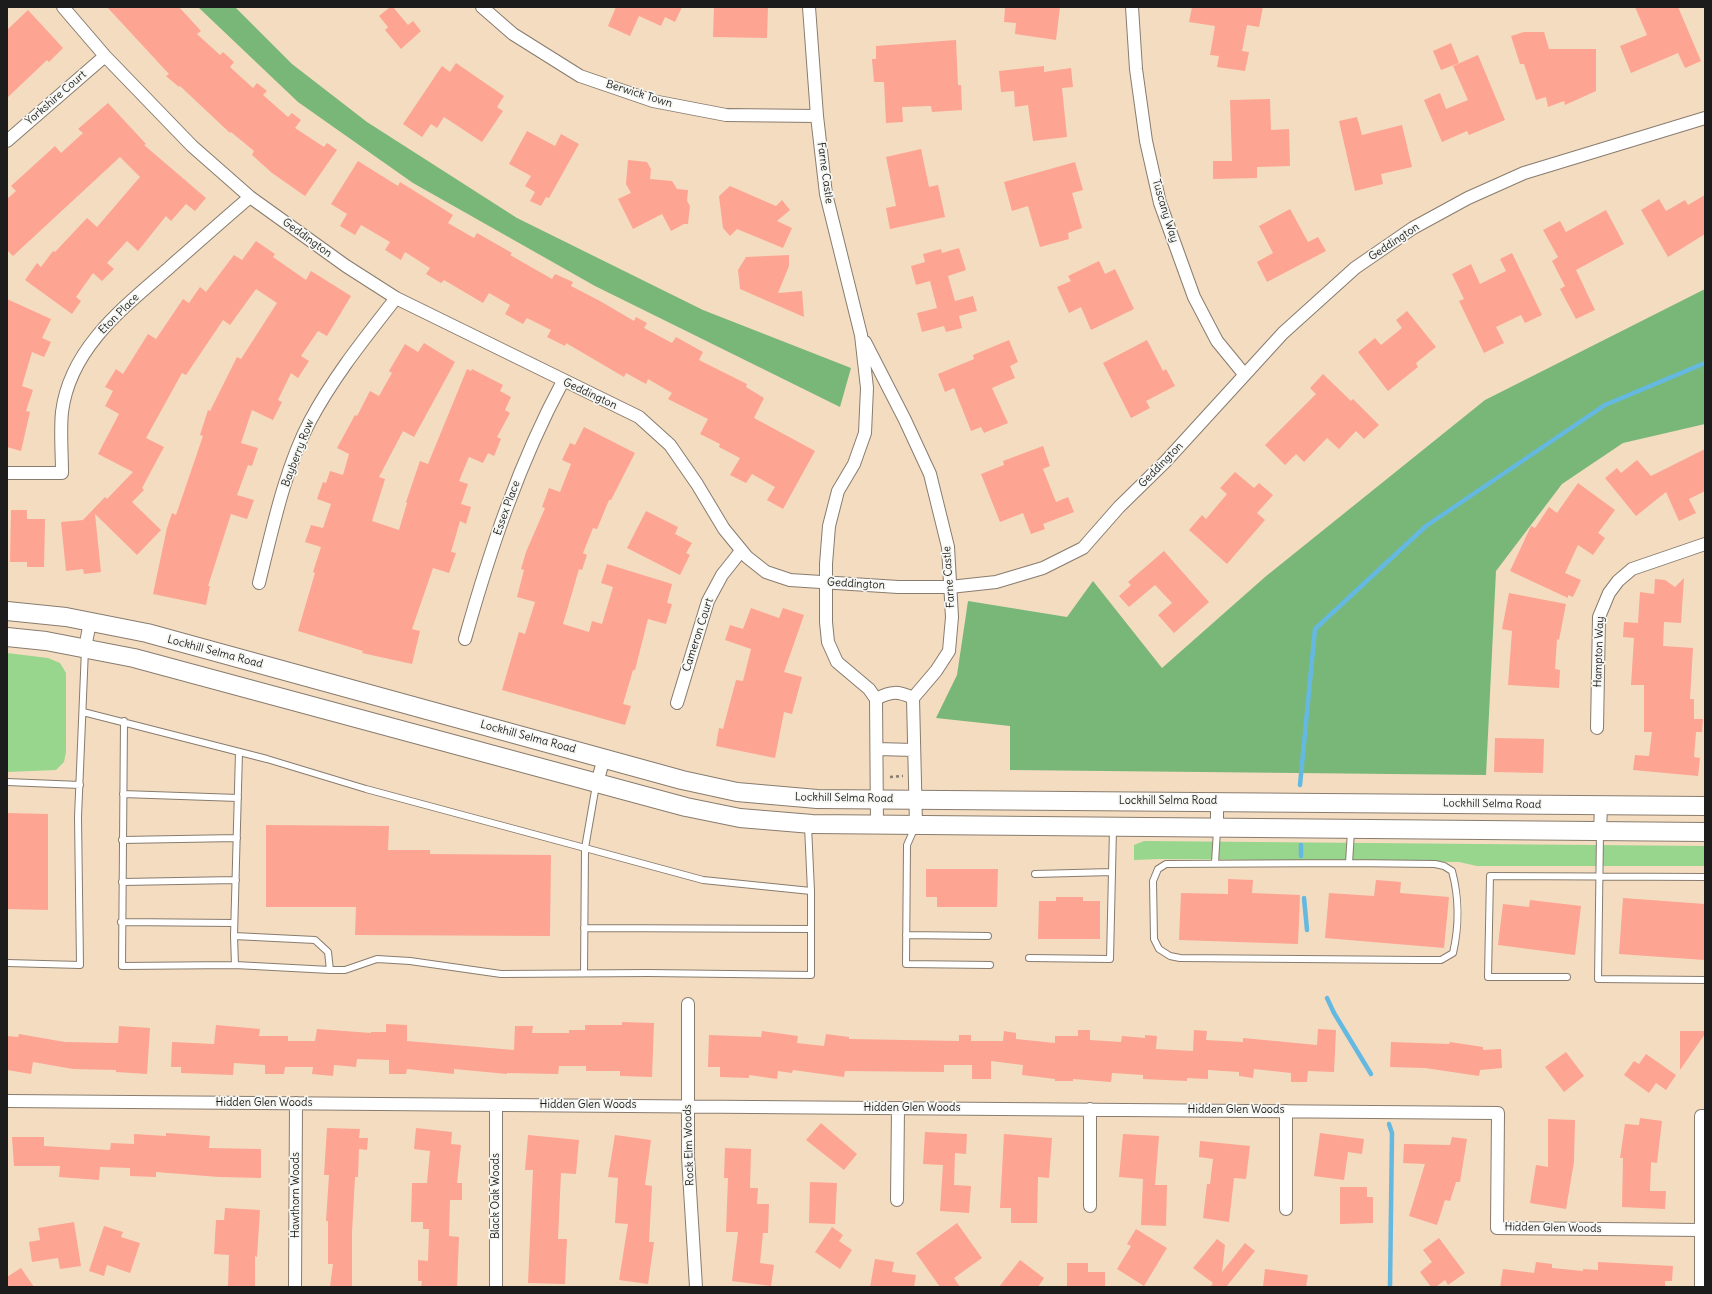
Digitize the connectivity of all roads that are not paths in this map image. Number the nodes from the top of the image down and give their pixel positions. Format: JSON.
{"nodes":[{"id":1,"x":63,"y":7,"type":"edge"},
{"id":2,"x":482,"y":7,"type":"edge"},
{"id":3,"x":809,"y":7,"type":"edge"},
{"id":4,"x":1132,"y":7,"type":"edge"},
{"id":5,"x":105,"y":56,"type":"junction"},
{"id":6,"x":817,"y":116,"type":"junction"},
{"id":7,"x":1705,"y":118,"type":"edge"},
{"id":8,"x":7,"y":141,"type":"edge"},
{"id":9,"x":250,"y":197,"type":"junction"},
{"id":10,"x":396,"y":298,"type":"junction"},
{"id":11,"x":861,"y":335,"type":"junction"},
{"id":12,"x":1244,"y":374,"type":"junction"},
{"id":13,"x":564,"y":382,"type":"junction"},
{"id":14,"x":7,"y":473,"type":"edge"},
{"id":15,"x":1705,"y":544,"type":"edge"},
{"id":16,"x":742,"y":551,"type":"junction"},
{"id":17,"x":827,"y":583,"type":"junction"},
{"id":18,"x":259,"y":584,"type":"dead end"},
{"id":19,"x":950,"y":587,"type":"junction"},
{"id":20,"x":7,"y":611,"type":"edge"},
{"id":21,"x":90,"y":622,"type":"junction"},
{"id":22,"x":7,"y":637,"type":"edge"},
{"id":23,"x":465,"y":639,"type":"dead end"},
{"id":24,"x":86,"y":648,"type":"junction"},
{"id":25,"x":913,"y":698,"type":"junction"},
{"id":26,"x":876,"y":699,"type":"junction"},
{"id":27,"x":677,"y":703,"type":"dead end"},
{"id":28,"x":83,"y":712,"type":"junction"},
{"id":29,"x":124,"y":722,"type":"junction"},
{"id":30,"x":1598,"y":728,"type":"dead end"},
{"id":31,"x":877,"y":749,"type":"junction"},
{"id":32,"x":914,"y":750,"type":"junction"},
{"id":33,"x":240,"y":752,"type":"junction"},
{"id":34,"x":604,"y":758,"type":"junction"},
{"id":35,"x":7,"y":782,"type":"edge"},
{"id":36,"x":597,"y":783,"type":"junction"},
{"id":37,"x":80,"y":785,"type":"junction"},
{"id":38,"x":123,"y":794,"type":"junction"},
{"id":39,"x":238,"y":798,"type":"junction"},
{"id":40,"x":876,"y":799,"type":"junction"},
{"id":41,"x":914,"y":799,"type":"junction"},
{"id":42,"x":1217,"y":801,"type":"junction"},
{"id":43,"x":1601,"y":806,"type":"junction"},
{"id":44,"x":1705,"y":806,"type":"edge"},
{"id":45,"x":808,"y":824,"type":"junction"},
{"id":46,"x":877,"y":825,"type":"junction"},
{"id":47,"x":916,"y":825,"type":"junction"},
{"id":48,"x":1114,"y":827,"type":"junction"},
{"id":49,"x":1217,"y":828,"type":"junction"},
{"id":50,"x":1351,"y":829,"type":"junction"},
{"id":51,"x":1600,"y":832,"type":"junction"},
{"id":52,"x":1705,"y":832,"type":"edge"},
{"id":53,"x":237,"y":838,"type":"junction"},
{"id":54,"x":122,"y":840,"type":"junction"},
{"id":55,"x":585,"y":848,"type":"junction"},
{"id":56,"x":1215,"y":863,"type":"junction"},
{"id":57,"x":1349,"y":863,"type":"junction"},
{"id":58,"x":1112,"y":872,"type":"junction"},
{"id":59,"x":1035,"y":874,"type":"dead end"},
{"id":60,"x":1600,"y":876,"type":"junction"},
{"id":61,"x":1705,"y":877,"type":"edge"},
{"id":62,"x":236,"y":880,"type":"junction"},
{"id":63,"x":122,"y":882,"type":"junction"},
{"id":64,"x":811,"y":891,"type":"junction"},
{"id":65,"x":121,"y":922,"type":"junction"},
{"id":66,"x":234,"y":923,"type":"junction"},
{"id":67,"x":584,"y":928,"type":"junction"},
{"id":68,"x":811,"y":929,"type":"junction"},
{"id":69,"x":906,"y":935,"type":"junction"},
{"id":70,"x":234,"y":936,"type":"junction"},
{"id":71,"x":988,"y":936,"type":"dead end"},
{"id":72,"x":1029,"y":958,"type":"dead end"},
{"id":73,"x":7,"y":963,"type":"edge"},
{"id":74,"x":235,"y":965,"type":"junction"},
{"id":75,"x":990,"y":965,"type":"dead end"},
{"id":76,"x":330,"y":970,"type":"junction"},
{"id":77,"x":584,"y":973,"type":"junction"},
{"id":78,"x":1567,"y":977,"type":"dead end"},
{"id":79,"x":1705,"y":980,"type":"edge"},
{"id":80,"x":688,"y":1004,"type":"dead end"},
{"id":81,"x":7,"y":1101,"type":"edge"},
{"id":82,"x":296,"y":1103,"type":"junction"},
{"id":83,"x":496,"y":1105,"type":"junction"},
{"id":84,"x":688,"y":1106,"type":"junction"},
{"id":85,"x":898,"y":1108,"type":"junction"},
{"id":86,"x":1090,"y":1109,"type":"junction"},
{"id":87,"x":1286,"y":1111,"type":"junction"},
{"id":88,"x":1703,"y":1116,"type":"edge"},
{"id":89,"x":897,"y":1200,"type":"dead end"},
{"id":90,"x":1090,"y":1206,"type":"dead end"},
{"id":91,"x":1286,"y":1209,"type":"dead end"},
{"id":92,"x":1702,"y":1230,"type":"junction"},
{"id":93,"x":295,"y":1287,"type":"edge"},
{"id":94,"x":496,"y":1287,"type":"edge"},
{"id":95,"x":696,"y":1287,"type":"edge"},
{"id":96,"x":1701,"y":1287,"type":"edge"}],
"edges":[{"from":1,"to":5,"type":"street","name":"Geddington"},
{"from":2,"to":6,"type":"street","name":"Berwick Town"},
{"from":3,"to":6,"type":"street","name":"Farne Castle"},
{"from":4,"to":12,"type":"street","name":"Tuscany Way"},
{"from":5,"to":8,"type":"street","name":"Yorkshire Court"},
{"from":5,"to":9,"type":"street","name":"Geddington"},
{"from":6,"to":11,"type":"street","name":"Farne Castle"},
{"from":7,"to":12,"type":"street","name":"Geddington"},
{"from":9,"to":10,"type":"street","name":"Geddington"},
{"from":9,"to":14,"type":"street","name":"Eton Place"},
{"from":10,"to":13,"type":"street","name":"Geddington"},
{"from":10,"to":18,"type":"street","name":"Bayberry Row"},
{"from":11,"to":17,"type":"street","name":"Farne Castle"},
{"from":11,"to":19,"type":"street","name":"Farne Castle"},
{"from":12,"to":19,"type":"street","name":"Geddington"},
{"from":13,"to":16,"type":"street","name":"Geddington"},
{"from":13,"to":23,"type":"street","name":"Essex Place"},
{"from":15,"to":30,"type":"street","name":"Hampton Way"},
{"from":16,"to":17,"type":"street","name":"Geddington"},
{"from":16,"to":27,"type":"street","name":"Cameron Court"},
{"from":17,"to":19,"type":"street","name":"Geddington"},
{"from":17,"to":26,"type":"street","name":"Farne Castle"},
{"from":19,"to":25,"type":"street","name":"Farne Castle"},
{"from":20,"to":21,"type":"main road","name":"Lockhill Selma Road"},
{"from":21,"to":24,"type":"street"},
{"from":21,"to":34,"type":"main road","name":"Lockhill Selma Road"},
{"from":22,"to":24,"type":"main road"},
{"from":24,"to":28,"type":"lane"},
{"from":24,"to":36,"type":"main road"},
{"from":25,"to":26,"type":"street"},
{"from":25,"to":32,"type":"street"},
{"from":26,"to":31,"type":"street"},
{"from":28,"to":29,"type":"lane"},
{"from":28,"to":37,"type":"lane"},
{"from":29,"to":33,"type":"lane"},
{"from":29,"to":38,"type":"lane"},
{"from":31,"to":32,"type":"street"},
{"from":31,"to":40,"type":"street"},
{"from":32,"to":41,"type":"street"},
{"from":33,"to":39,"type":"lane"},
{"from":33,"to":55,"type":"lane"},
{"from":34,"to":36,"type":"street"},
{"from":34,"to":40,"type":"main road","name":"Lockhill Selma Road"},
{"from":35,"to":37,"type":"lane"},
{"from":36,"to":45,"type":"main road"},
{"from":36,"to":55,"type":"lane"},
{"from":37,"to":73,"type":"lane"},
{"from":38,"to":39,"type":"lane"},
{"from":38,"to":54,"type":"lane"},
{"from":39,"to":53,"type":"lane"},
{"from":40,"to":41,"type":"main road","name":"Lockhill Selma Road"},
{"from":40,"to":46,"type":"street"},
{"from":41,"to":42,"type":"main road","name":"Lockhill Selma Road"},
{"from":41,"to":47,"type":"street"},
{"from":42,"to":43,"type":"main road","name":"Lockhill Selma Road"},
{"from":42,"to":49,"type":"street"},
{"from":43,"to":44,"type":"main road","name":"Lockhill Selma Road"},
{"from":43,"to":51,"type":"street"},
{"from":45,"to":46,"type":"main road"},
{"from":45,"to":64,"type":"lane"},
{"from":46,"to":47,"type":"main road"},
{"from":47,"to":48,"type":"main road"},
{"from":47,"to":69,"type":"lane"},
{"from":48,"to":49,"type":"main road"},
{"from":48,"to":58,"type":"lane"},
{"from":49,"to":50,"type":"main road"},
{"from":49,"to":56,"type":"lane"},
{"from":50,"to":51,"type":"main road"},
{"from":50,"to":57,"type":"lane"},
{"from":51,"to":52,"type":"main road"},
{"from":51,"to":60,"type":"lane"},
{"from":53,"to":54,"type":"lane"},
{"from":53,"to":62,"type":"lane"},
{"from":54,"to":63,"type":"lane"},
{"from":55,"to":64,"type":"lane"},
{"from":55,"to":67,"type":"lane"},
{"from":56,"to":57,"type":"lane"},
{"from":56,"to":57,"type":"lane"},
{"from":58,"to":59,"type":"lane"},
{"from":58,"to":72,"type":"lane"},
{"from":60,"to":61,"type":"lane"},
{"from":60,"to":78,"type":"lane"},
{"from":60,"to":79,"type":"lane"},
{"from":62,"to":63,"type":"lane"},
{"from":62,"to":66,"type":"lane"},
{"from":63,"to":65,"type":"lane"},
{"from":64,"to":68,"type":"lane"},
{"from":65,"to":66,"type":"lane"},
{"from":65,"to":74,"type":"lane"},
{"from":66,"to":70,"type":"lane"},
{"from":67,"to":68,"type":"lane"},
{"from":67,"to":77,"type":"lane"},
{"from":68,"to":77,"type":"lane"},
{"from":69,"to":71,"type":"lane"},
{"from":69,"to":75,"type":"lane"},
{"from":70,"to":74,"type":"lane"},
{"from":70,"to":76,"type":"lane"},
{"from":74,"to":76,"type":"lane"},
{"from":76,"to":77,"type":"lane"},
{"from":80,"to":84,"type":"street","name":"Rock Elm Woods"},
{"from":81,"to":82,"type":"street","name":"Hidden Glen Woods"},
{"from":82,"to":83,"type":"street","name":"Hidden Glen Woods"},
{"from":82,"to":93,"type":"street","name":"Hawthorn Woods"},
{"from":83,"to":84,"type":"street","name":"Hidden Glen Woods"},
{"from":83,"to":94,"type":"street","name":"Black Oak Woods"},
{"from":84,"to":85,"type":"street","name":"Hidden Glen Woods"},
{"from":84,"to":95,"type":"street","name":"Rock Elm Woods"},
{"from":85,"to":86,"type":"street","name":"Hidden Glen Woods"},
{"from":85,"to":89,"type":"street"},
{"from":86,"to":87,"type":"street","name":"Hidden Glen Woods"},
{"from":86,"to":90,"type":"street"},
{"from":87,"to":91,"type":"street"},
{"from":87,"to":92,"type":"street","name":"Hidden Glen Woods"},
{"from":88,"to":92,"type":"street"},
{"from":92,"to":96,"type":"street"}]}
